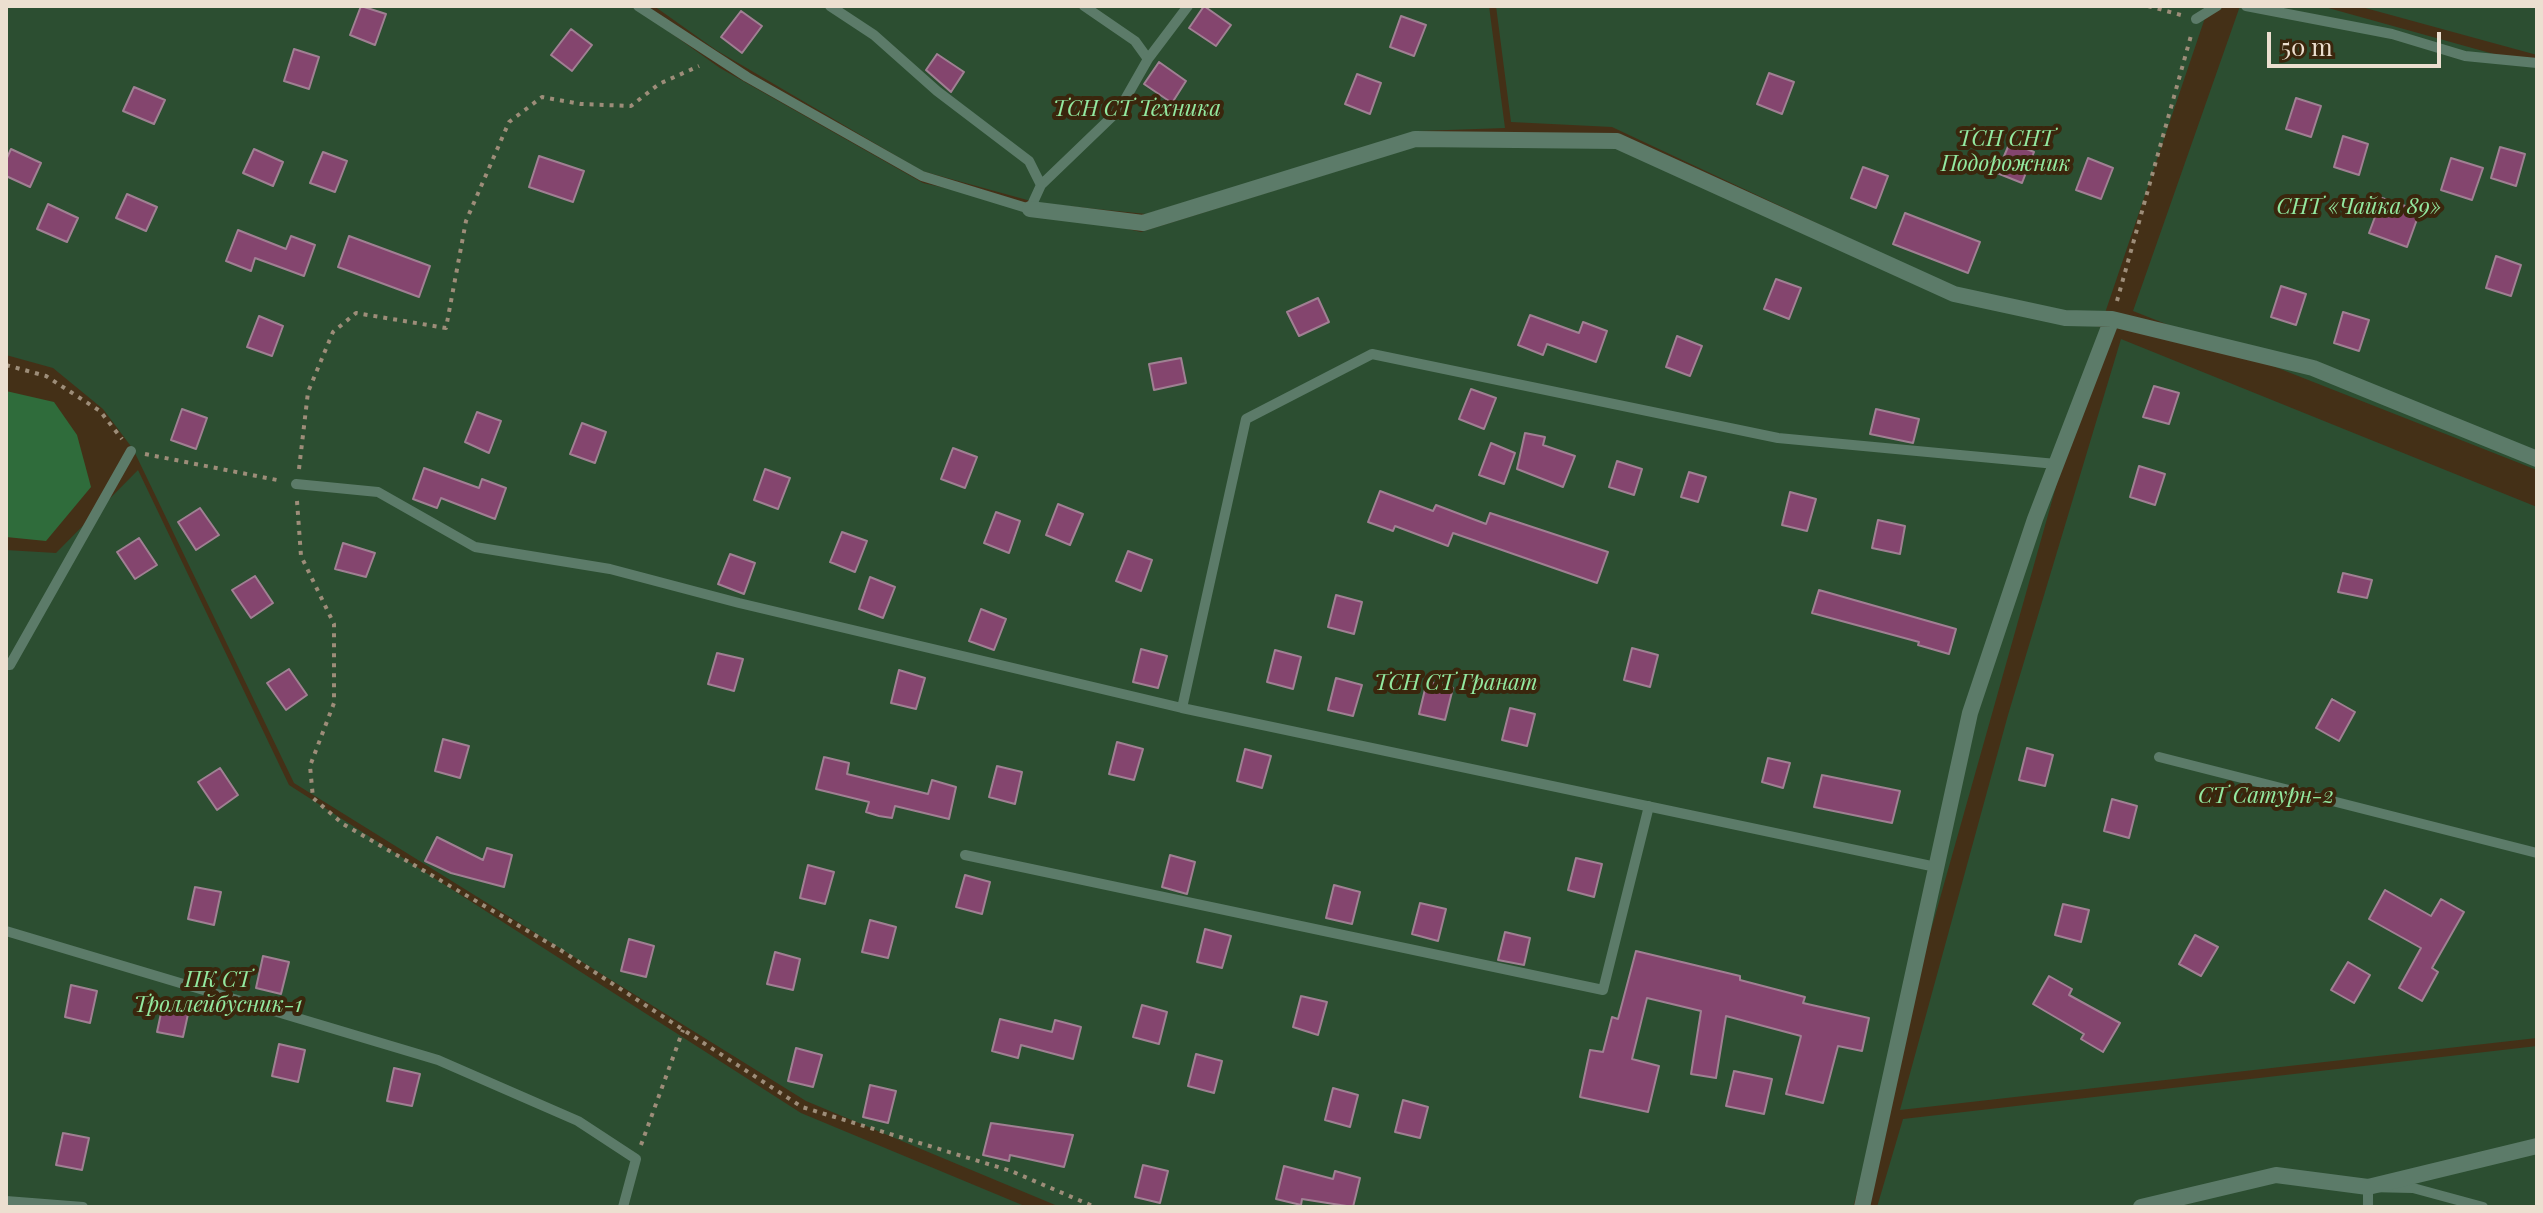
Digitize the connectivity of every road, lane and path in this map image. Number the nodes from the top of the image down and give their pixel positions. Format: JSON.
{"nodes":[{"id":1,"x":638,"y":6,"type":"edge"},
{"id":2,"x":830,"y":6,"type":"edge"},
{"id":3,"x":1084,"y":6,"type":"edge"},
{"id":4,"x":1188,"y":6,"type":"edge"},
{"id":5,"x":2148,"y":6,"type":"edge"},
{"id":6,"x":2199,"y":6,"type":"edge"},
{"id":7,"x":2217,"y":6,"type":"edge"},
{"id":8,"x":2246,"y":6,"type":"edge"},
{"id":9,"x":2196,"y":19,"type":"junction"},
{"id":10,"x":717,"y":58,"type":"junction"},
{"id":11,"x":1148,"y":59,"type":"junction"},
{"id":12,"x":2537,"y":63,"type":"edge"},
{"id":13,"x":1041,"y":185,"type":"junction"},
{"id":14,"x":1030,"y":209,"type":"junction"},
{"id":15,"x":2112,"y":319,"type":"junction"},
{"id":16,"x":6,"y":365,"type":"edge"},
{"id":17,"x":131,"y":451,"type":"junction"},
{"id":18,"x":2537,"y":459,"type":"edge"},
{"id":19,"x":2056,"y":464,"type":"junction"},
{"id":20,"x":296,"y":484,"type":"junction"},
{"id":21,"x":6,"y":665,"type":"edge"},
{"id":22,"x":1182,"y":708,"type":"junction"},
{"id":23,"x":2159,"y":757,"type":"dead end"},
{"id":24,"x":1649,"y":806,"type":"junction"},
{"id":25,"x":2537,"y":853,"type":"edge"},
{"id":26,"x":965,"y":855,"type":"dead end"},
{"id":27,"x":1936,"y":867,"type":"junction"},
{"id":28,"x":6,"y":931,"type":"edge"},
{"id":29,"x":683,"y":1029,"type":"junction"},
{"id":30,"x":2537,"y":1146,"type":"edge"},
{"id":31,"x":636,"y":1159,"type":"junction"},
{"id":32,"x":2368,"y":1187,"type":"junction"},
{"id":33,"x":6,"y":1201,"type":"edge"},
{"id":34,"x":83,"y":1207,"type":"edge"},
{"id":35,"x":623,"y":1207,"type":"edge"},
{"id":36,"x":1095,"y":1207,"type":"edge"},
{"id":37,"x":1862,"y":1207,"type":"edge"},
{"id":38,"x":2141,"y":1207,"type":"edge"},
{"id":39,"x":2368,"y":1207,"type":"edge"},
{"id":40,"x":2483,"y":1207,"type":"edge"}],
"edges":[{"from":1,"to":10,"type":"lane"},
{"from":2,"to":13,"type":"lane"},
{"from":3,"to":11,"type":"lane"},
{"from":4,"to":11,"type":"lane"},
{"from":5,"to":9,"type":"path"},
{"from":6,"to":9,"type":"lane"},
{"from":7,"to":9,"type":"lane"},
{"from":8,"to":12,"type":"lane"},
{"from":9,"to":15,"type":"path"},
{"from":10,"to":14,"type":"lane"},
{"from":10,"to":20,"type":"path"},
{"from":11,"to":13,"type":"lane"},
{"from":13,"to":14,"type":"lane"},
{"from":14,"to":15,"type":"street"},
{"from":15,"to":18,"type":"street"},
{"from":15,"to":19,"type":"street"},
{"from":16,"to":17,"type":"path"},
{"from":17,"to":20,"type":"path"},
{"from":17,"to":21,"type":"lane"},
{"from":19,"to":22,"type":"lane"},
{"from":19,"to":27,"type":"street"},
{"from":20,"to":22,"type":"lane"},
{"from":20,"to":29,"type":"path"},
{"from":22,"to":24,"type":"lane"},
{"from":23,"to":25,"type":"lane"},
{"from":24,"to":26,"type":"lane"},
{"from":24,"to":27,"type":"lane"},
{"from":27,"to":37,"type":"street"},
{"from":28,"to":31,"type":"lane"},
{"from":29,"to":31,"type":"path"},
{"from":29,"to":36,"type":"path"},
{"from":30,"to":32,"type":"street"},
{"from":31,"to":35,"type":"lane"},
{"from":32,"to":38,"type":"street"},
{"from":32,"to":39,"type":"lane"},
{"from":32,"to":40,"type":"lane"},
{"from":33,"to":34,"type":"lane"}]}
